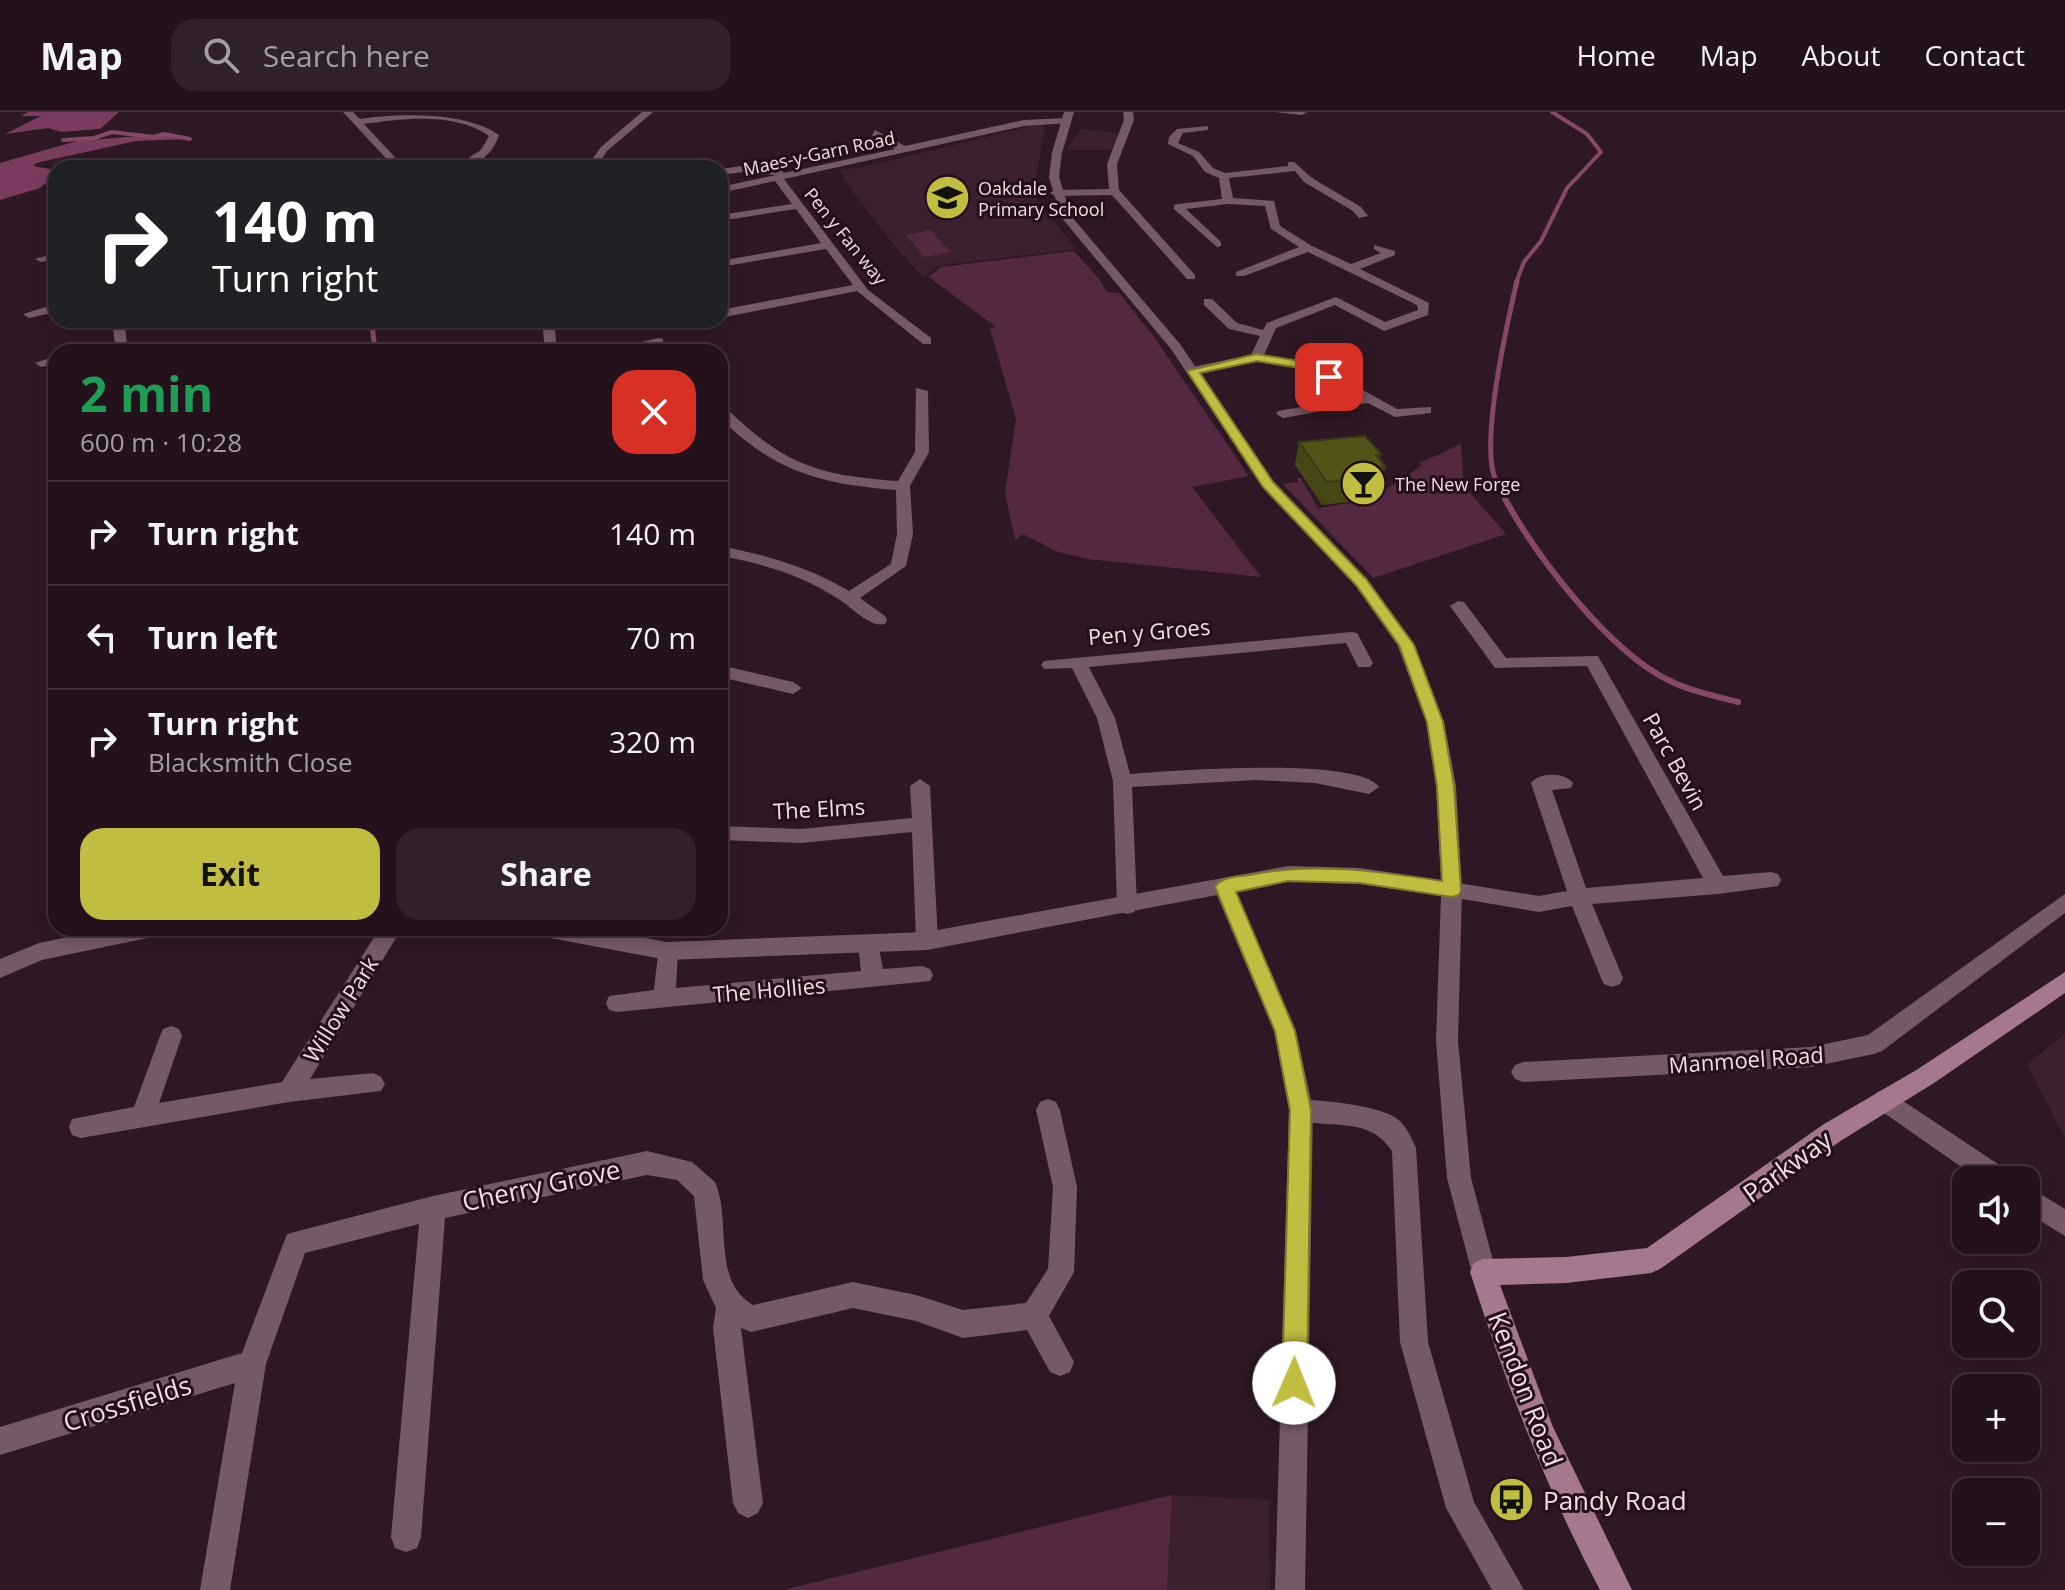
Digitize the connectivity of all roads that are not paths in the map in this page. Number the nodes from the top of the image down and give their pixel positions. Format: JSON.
{"nodes":[{"id":1,"x":348,"y":112,"type":"edge"},
{"id":2,"x":648,"y":112,"type":"edge"},
{"id":3,"x":1128,"y":112,"type":"edge"},
{"id":4,"x":1280,"y":112,"type":"edge"},
{"id":5,"x":1302,"y":112,"type":"edge"},
{"id":6,"x":1067,"y":117,"type":"edge"},
{"id":7,"x":358,"y":122,"type":"junction"},
{"id":8,"x":1170,"y":125,"type":"dead end"},
{"id":9,"x":1205,"y":128,"type":"dead end"},
{"id":10,"x":1180,"y":131,"type":"junction"},
{"id":11,"x":875,"y":133,"type":"dead end"},
{"id":12,"x":904,"y":150,"type":"junction"},
{"id":13,"x":393,"y":160,"type":"edge"},
{"id":14,"x":475,"y":160,"type":"edge"},
{"id":15,"x":596,"y":160,"type":"edge"},
{"id":16,"x":728,"y":171,"type":"edge"},
{"id":17,"x":802,"y":174,"type":"junction"},
{"id":18,"x":1224,"y":176,"type":"junction"},
{"id":19,"x":779,"y":179,"type":"junction"},
{"id":20,"x":728,"y":189,"type":"edge"},
{"id":21,"x":1115,"y":192,"type":"junction"},
{"id":22,"x":1055,"y":193,"type":"junction"},
{"id":23,"x":1167,"y":196,"type":"dead end"},
{"id":24,"x":1228,"y":201,"type":"junction"},
{"id":25,"x":798,"y":206,"type":"junction"},
{"id":26,"x":1178,"y":207,"type":"junction"},
{"id":27,"x":1363,"y":216,"type":"dead end"},
{"id":28,"x":728,"y":217,"type":"edge"},
{"id":29,"x":1217,"y":244,"type":"dead end"},
{"id":30,"x":827,"y":245,"type":"junction"},
{"id":31,"x":1378,"y":247,"type":"dead end"},
{"id":32,"x":1308,"y":248,"type":"junction"},
{"id":33,"x":1391,"y":253,"type":"junction"},
{"id":34,"x":48,"y":258,"type":"edge"},
{"id":35,"x":41,"y":259,"type":"dead end"},
{"id":36,"x":1405,"y":260,"type":"dead end"},
{"id":37,"x":728,"y":263,"type":"edge"},
{"id":38,"x":1352,"y":268,"type":"junction"},
{"id":39,"x":1240,"y":274,"type":"dead end"},
{"id":40,"x":1191,"y":277,"type":"dead end"},
{"id":41,"x":860,"y":287,"type":"junction"},
{"id":42,"x":1208,"y":302,"type":"dead end"},
{"id":43,"x":48,"y":310,"type":"edge"},
{"id":44,"x":728,"y":312,"type":"edge"},
{"id":45,"x":29,"y":314,"type":"dead end"},
{"id":46,"x":1265,"y":334,"type":"junction"},
{"id":47,"x":927,"y":341,"type":"dead end"},
{"id":48,"x":659,"y":342,"type":"dead end"},
{"id":49,"x":648,"y":344,"type":"edge"},
{"id":50,"x":1256,"y":358,"type":"junction"},
{"id":51,"x":48,"y":362,"type":"edge"},
{"id":52,"x":41,"y":363,"type":"dead end"},
{"id":53,"x":1192,"y":371,"type":"junction"},
{"id":54,"x":921,"y":391,"type":"dead end"},
{"id":55,"x":1370,"y":399,"type":"junction"},
{"id":56,"x":1426,"y":410,"type":"dead end"},
{"id":57,"x":1283,"y":414,"type":"dead end"},
{"id":58,"x":728,"y":417,"type":"edge"},
{"id":59,"x":903,"y":486,"type":"junction"},
{"id":60,"x":728,"y":553,"type":"edge"},
{"id":61,"x":851,"y":597,"type":"junction"},
{"id":62,"x":1458,"y":606,"type":"dead end"},
{"id":63,"x":879,"y":620,"type":"dead end"},
{"id":64,"x":1078,"y":662,"type":"junction"},
{"id":65,"x":1364,"y":663,"type":"dead end"},
{"id":66,"x":1050,"y":665,"type":"dead end"},
{"id":67,"x":728,"y":673,"type":"edge"},
{"id":68,"x":753,"y":679,"type":"junction"},
{"id":69,"x":793,"y":688,"type":"dead end"},
{"id":70,"x":741,"y":697,"type":"dead end"},
{"id":71,"x":1122,"y":781,"type":"junction"},
{"id":72,"x":1564,"y":783,"type":"dead end"},
{"id":73,"x":920,"y":786,"type":"dead end"},
{"id":74,"x":1369,"y":787,"type":"dead end"},
{"id":75,"x":921,"y":824,"type":"junction"},
{"id":76,"x":728,"y":833,"type":"edge"},
{"id":77,"x":1771,"y":880,"type":"dead end"},
{"id":78,"x":1718,"y":886,"type":"junction"},
{"id":79,"x":1224,"y":887,"type":"junction"},
{"id":80,"x":1452,"y":890,"type":"junction"},
{"id":81,"x":1579,"y":897,"type":"junction"},
{"id":82,"x":2065,"y":902,"type":"edge"},
{"id":83,"x":1127,"y":906,"type":"junction"},
{"id":84,"x":114,"y":936,"type":"edge"},
{"id":85,"x":386,"y":936,"type":"edge"},
{"id":86,"x":587,"y":936,"type":"edge"},
{"id":87,"x":927,"y":941,"type":"junction"},
{"id":88,"x":869,"y":945,"type":"junction"},
{"id":89,"x":667,"y":951,"type":"junction"},
{"id":90,"x":0,"y":969,"type":"edge"},
{"id":91,"x":922,"y":975,"type":"dead end"},
{"id":92,"x":1612,"y":978,"type":"dead end"},
{"id":93,"x":873,"y":980,"type":"junction"},
{"id":94,"x":2065,"y":981,"type":"edge"},
{"id":95,"x":664,"y":999,"type":"junction"},
{"id":96,"x":617,"y":1003,"type":"dead end"},
{"id":97,"x":171,"y":1036,"type":"dead end"},
{"id":98,"x":1523,"y":1072,"type":"dead end"},
{"id":99,"x":373,"y":1084,"type":"dead end"},
{"id":100,"x":289,"y":1091,"type":"junction"},
{"id":101,"x":1885,"y":1100,"type":"junction"},
{"id":102,"x":1048,"y":1110,"type":"dead end"},
{"id":103,"x":1301,"y":1110,"type":"junction"},
{"id":104,"x":142,"y":1117,"type":"junction"},
{"id":105,"x":81,"y":1127,"type":"dead end"},
{"id":106,"x":1981,"y":1166,"type":"edge"},
{"id":107,"x":2040,"y":1207,"type":"edge"},
{"id":108,"x":433,"y":1208,"type":"junction"},
{"id":109,"x":2065,"y":1224,"type":"edge"},
{"id":110,"x":1483,"y":1272,"type":"junction"},
{"id":111,"x":730,"y":1307,"type":"junction"},
{"id":112,"x":1034,"y":1316,"type":"junction"},
{"id":113,"x":1060,"y":1362,"type":"dead end"},
{"id":114,"x":252,"y":1364,"type":"junction"},
{"id":115,"x":2,"y":1441,"type":"dead end"},
{"id":116,"x":748,"y":1503,"type":"dead end"},
{"id":117,"x":406,"y":1537,"type":"dead end"},
{"id":118,"x":215,"y":1590,"type":"edge"},
{"id":119,"x":1290,"y":1590,"type":"edge"},
{"id":120,"x":1509,"y":1590,"type":"edge"},
{"id":121,"x":1617,"y":1590,"type":"edge"}],
"edges":[{"from":1,"to":7,"type":"street"},
{"from":2,"to":15,"type":"street"},
{"from":3,"to":21,"type":"street"},
{"from":4,"to":5,"type":"street"},
{"from":6,"to":12,"type":"street","name":"Maes-y-Garn Road"},
{"from":6,"to":22,"type":"street"},
{"from":7,"to":13,"type":"street"},
{"from":7,"to":14,"type":"street"},
{"from":8,"to":10,"type":"street"},
{"from":9,"to":10,"type":"street"},
{"from":10,"to":18,"type":"street"},
{"from":11,"to":12,"type":"street"},
{"from":12,"to":17,"type":"street","name":"Maes-y-Garn Road"},
{"from":16,"to":17,"type":"street"},
{"from":17,"to":19,"type":"street","name":"Maes-y-Garn Road"},
{"from":18,"to":24,"type":"street"},
{"from":18,"to":27,"type":"street"},
{"from":19,"to":20,"type":"street","name":"Maes-y-Garn Road"},
{"from":19,"to":25,"type":"street","name":"Pen y Fan way"},
{"from":21,"to":22,"type":"street"},
{"from":21,"to":40,"type":"street"},
{"from":22,"to":53,"type":"street"},
{"from":23,"to":26,"type":"street"},
{"from":24,"to":26,"type":"street"},
{"from":24,"to":32,"type":"street"},
{"from":25,"to":28,"type":"street"},
{"from":25,"to":30,"type":"street","name":"Pen y Fan way"},
{"from":26,"to":29,"type":"street"},
{"from":30,"to":37,"type":"street"},
{"from":30,"to":41,"type":"street","name":"Pen y Fan way"},
{"from":31,"to":33,"type":"street"},
{"from":32,"to":38,"type":"street"},
{"from":32,"to":39,"type":"street"},
{"from":33,"to":36,"type":"street"},
{"from":33,"to":38,"type":"street"},
{"from":34,"to":35,"type":"street"},
{"from":38,"to":46,"type":"street"},
{"from":41,"to":44,"type":"street"},
{"from":41,"to":47,"type":"street","name":"Pen y Fan way"},
{"from":42,"to":46,"type":"street"},
{"from":43,"to":45,"type":"street"},
{"from":46,"to":50,"type":"street"},
{"from":48,"to":49,"type":"street"},
{"from":50,"to":53,"type":"street"},
{"from":50,"to":55,"type":"street"},
{"from":51,"to":52,"type":"street"},
{"from":53,"to":80,"type":"street"},
{"from":54,"to":59,"type":"street"},
{"from":55,"to":56,"type":"street"},
{"from":55,"to":57,"type":"street"},
{"from":58,"to":59,"type":"street"},
{"from":59,"to":61,"type":"street"},
{"from":60,"to":61,"type":"street"},
{"from":61,"to":63,"type":"street"},
{"from":62,"to":78,"type":"street","name":"Parc Bevin"},
{"from":64,"to":65,"type":"street","name":"Pen y Groes"},
{"from":64,"to":66,"type":"street"},
{"from":64,"to":71,"type":"street","name":"Pen y Groes"},
{"from":67,"to":68,"type":"street"},
{"from":68,"to":69,"type":"street"},
{"from":68,"to":70,"type":"street"},
{"from":71,"to":74,"type":"street"},
{"from":71,"to":83,"type":"street","name":"Pen y Groes"},
{"from":72,"to":81,"type":"street"},
{"from":73,"to":75,"type":"street"},
{"from":75,"to":76,"type":"street","name":"The Elms"},
{"from":75,"to":87,"type":"street"},
{"from":77,"to":78,"type":"street"},
{"from":78,"to":81,"type":"street"},
{"from":79,"to":80,"type":"street"},
{"from":79,"to":83,"type":"street"},
{"from":79,"to":103,"type":"street"},
{"from":80,"to":81,"type":"street"},
{"from":80,"to":110,"type":"street"},
{"from":81,"to":92,"type":"street"},
{"from":82,"to":98,"type":"street","name":"Manmoel Road"},
{"from":83,"to":87,"type":"street"},
{"from":84,"to":90,"type":"street"},
{"from":85,"to":100,"type":"street","name":"Willow Park"},
{"from":86,"to":89,"type":"street"},
{"from":87,"to":88,"type":"street"},
{"from":88,"to":89,"type":"street"},
{"from":88,"to":93,"type":"street"},
{"from":89,"to":95,"type":"street"},
{"from":91,"to":93,"type":"street","name":"The Hollies"},
{"from":93,"to":95,"type":"street","name":"The Hollies"},
{"from":94,"to":101,"type":"main road","name":"Parkway"},
{"from":95,"to":96,"type":"street","name":"The Hollies"},
{"from":97,"to":104,"type":"street"},
{"from":99,"to":100,"type":"street","name":"Willow Park"},
{"from":100,"to":104,"type":"street","name":"Willow Park"},
{"from":101,"to":106,"type":"street"},
{"from":101,"to":110,"type":"main road","name":"Parkway"},
{"from":102,"to":112,"type":"street"},
{"from":103,"to":119,"type":"street"},
{"from":103,"to":120,"type":"street"},
{"from":104,"to":105,"type":"street","name":"Willow Park"},
{"from":107,"to":109,"type":"street"},
{"from":108,"to":111,"type":"street","name":"Cherry Grove"},
{"from":108,"to":114,"type":"street"},
{"from":108,"to":117,"type":"street","name":"Cherry Grove"},
{"from":110,"to":121,"type":"main road","name":"Kendon Road"},
{"from":111,"to":112,"type":"street"},
{"from":111,"to":116,"type":"street","name":"Cherry Grove"},
{"from":112,"to":113,"type":"street"},
{"from":114,"to":115,"type":"street","name":"Crossfields"},
{"from":114,"to":118,"type":"street"}]}
